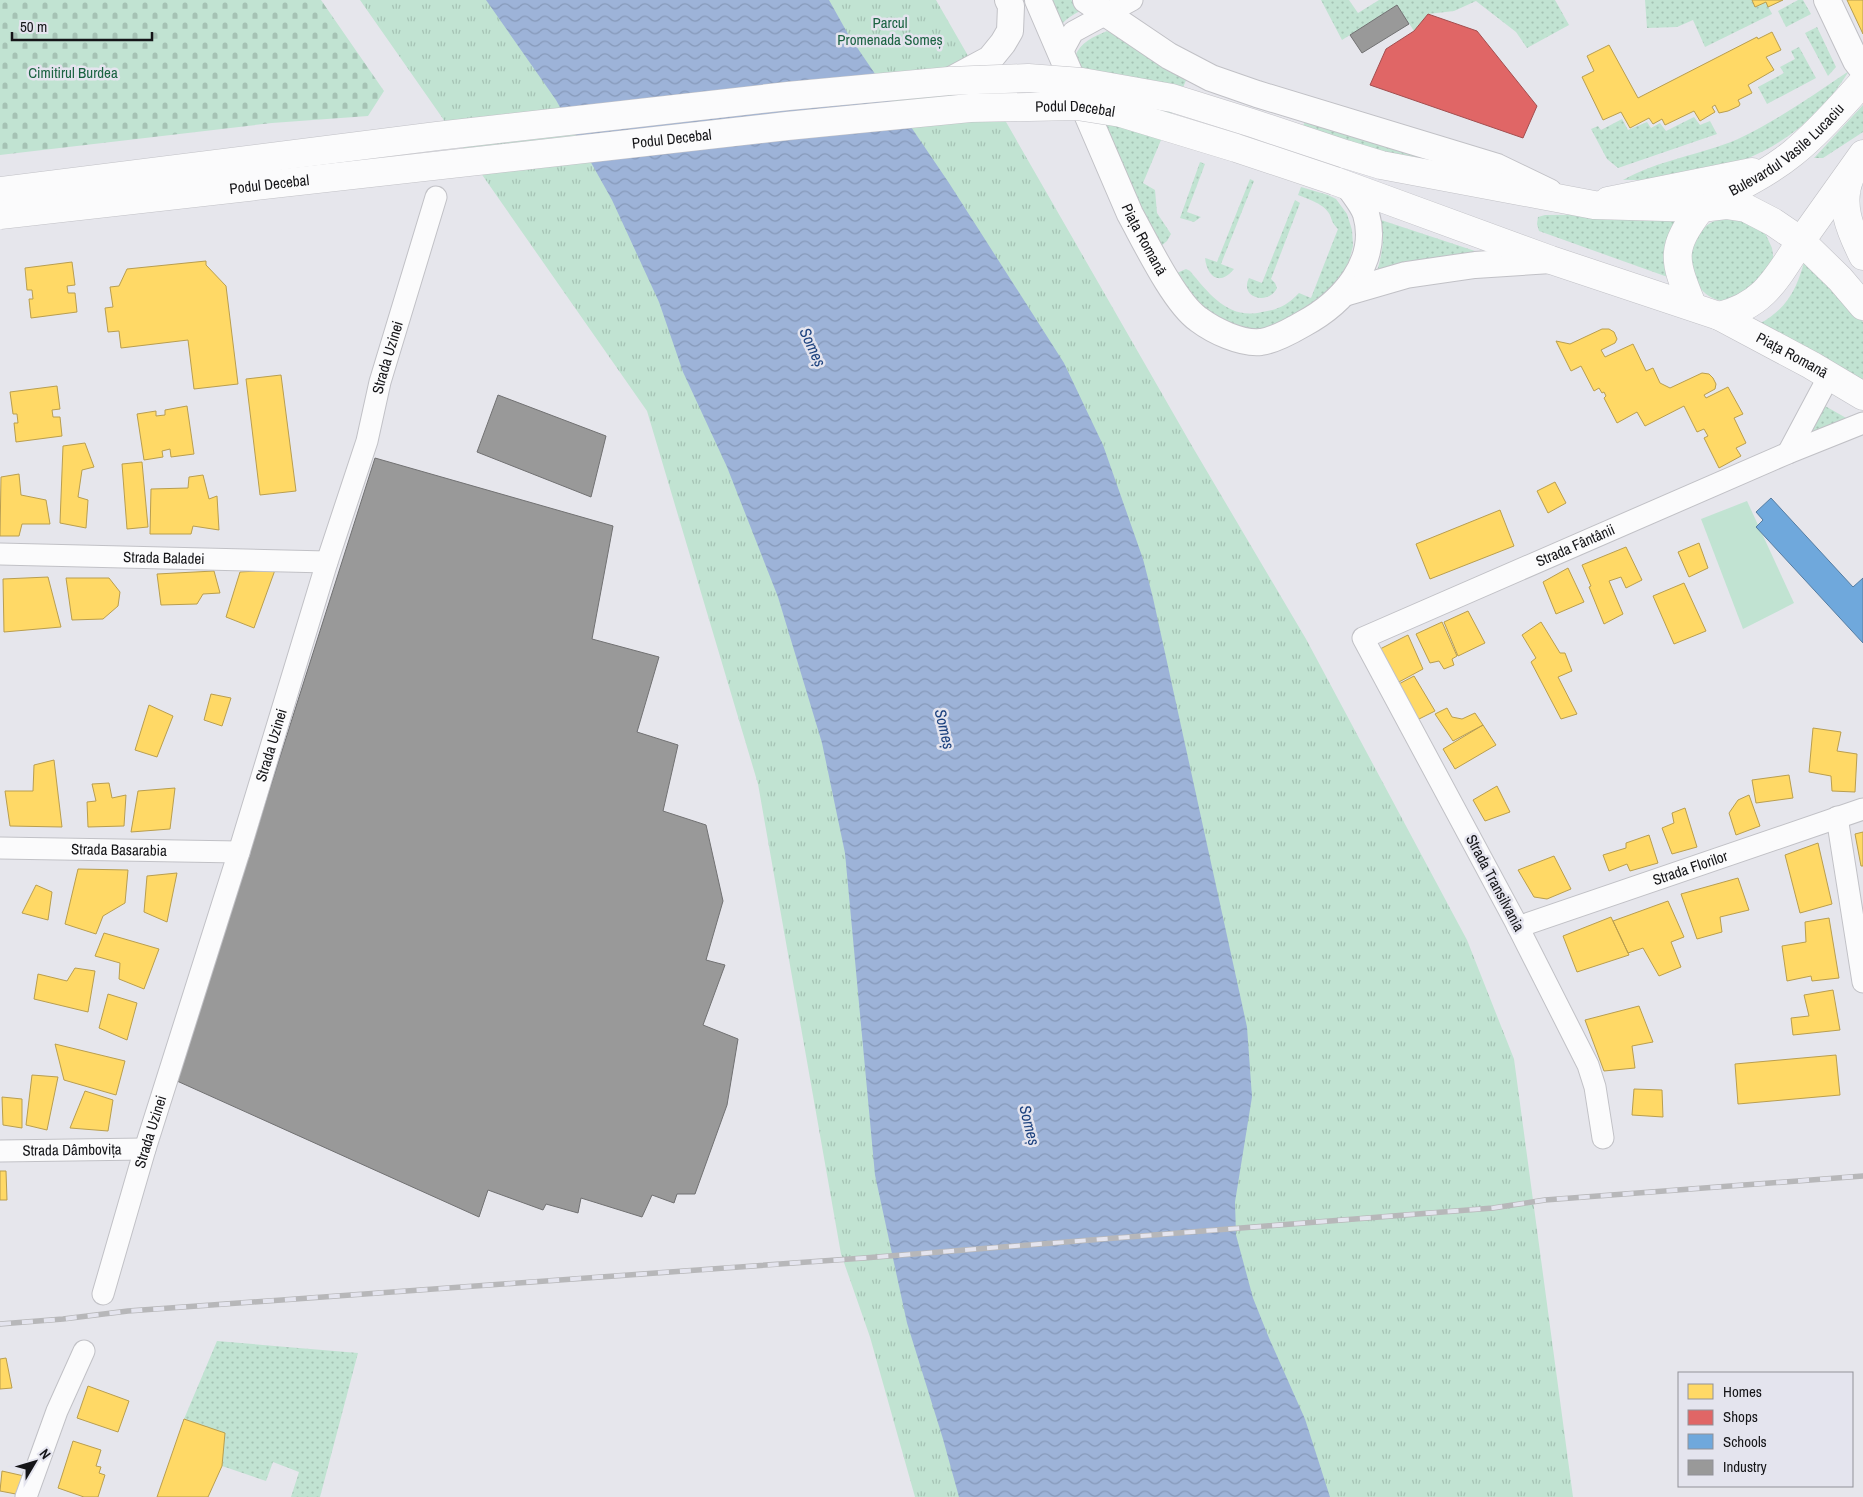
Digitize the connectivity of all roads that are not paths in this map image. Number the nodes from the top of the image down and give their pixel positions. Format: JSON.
{"nodes":[{"id":1,"x":1008,"y":0,"type":"edge"},
{"id":2,"x":1038,"y":0,"type":"edge"},
{"id":3,"x":1132,"y":0,"type":"edge"},
{"id":4,"x":1827,"y":0,"type":"edge"},
{"id":5,"x":1095,"y":7,"type":"edge"},
{"id":6,"x":1061,"y":54,"type":"junction"},
{"id":7,"x":1863,"y":70,"type":"edge"},
{"id":8,"x":949,"y":81,"type":"junction"},
{"id":9,"x":1863,"y":82,"type":"edge"},
{"id":10,"x":1860,"y":157,"type":"edge"},
{"id":11,"x":1770,"y":168,"type":"junction"},
{"id":12,"x":1343,"y":185,"type":"junction"},
{"id":13,"x":0,"y":191,"type":"edge"},
{"id":14,"x":436,"y":197,"type":"dead end"},
{"id":15,"x":1564,"y":199,"type":"junction"},
{"id":16,"x":1594,"y":205,"type":"junction"},
{"id":17,"x":1701,"y":208,"type":"junction"},
{"id":18,"x":0,"y":216,"type":"edge"},
{"id":19,"x":1773,"y":222,"type":"junction"},
{"id":20,"x":1801,"y":241,"type":"junction"},
{"id":21,"x":1863,"y":256,"type":"edge"},
{"id":22,"x":1551,"y":260,"type":"junction"},
{"id":23,"x":1783,"y":268,"type":"junction"},
{"id":24,"x":1344,"y":293,"type":"junction"},
{"id":25,"x":1692,"y":305,"type":"junction"},
{"id":26,"x":1863,"y":306,"type":"edge"},
{"id":27,"x":1720,"y":316,"type":"junction"},
{"id":28,"x":1829,"y":376,"type":"junction"},
{"id":29,"x":1863,"y":396,"type":"edge"},
{"id":30,"x":1863,"y":423,"type":"edge"},
{"id":31,"x":1788,"y":453,"type":"junction"},
{"id":32,"x":0,"y":554,"type":"edge"},
{"id":33,"x":327,"y":562,"type":"junction"},
{"id":34,"x":1363,"y":638,"type":"joint"},
{"id":35,"x":1863,"y":809,"type":"edge"},
{"id":36,"x":1837,"y":817,"type":"junction"},
{"id":37,"x":0,"y":848,"type":"edge"},
{"id":38,"x":239,"y":852,"type":"junction"},
{"id":39,"x":1518,"y":927,"type":"junction"},
{"id":40,"x":1863,"y":982,"type":"edge"},
{"id":41,"x":1603,"y":1138,"type":"dead end"},
{"id":42,"x":145,"y":1149,"type":"junction"},
{"id":43,"x":0,"y":1151,"type":"edge"},
{"id":44,"x":104,"y":1294,"type":"dead end"},
{"id":45,"x":84,"y":1350,"type":"dead end"},
{"id":46,"x":26,"y":1497,"type":"edge"}],
"edges":[{"from":1,"to":8,"type":"street","name":"Podul Decebal"},
{"from":2,"to":6,"type":"street","name":"Piața Romană"},
{"from":3,"to":5,"type":"street"},
{"from":4,"to":7,"type":"street"},
{"from":5,"to":6,"type":"street"},
{"from":5,"to":15,"type":"street"},
{"from":6,"to":24,"type":"street","name":"Piața Romană"},
{"from":8,"to":13,"type":"main road","name":"Podul Decebal","bridge":true},
{"from":8,"to":15,"type":"main road","name":"Podul Decebal","bridge":true},
{"from":9,"to":11,"type":"main road","name":"Bulevardul Vasile Lucaciu"},
{"from":10,"to":20,"type":"main road"},
{"from":10,"to":21,"type":"main road"},
{"from":11,"to":16,"type":"main road"},
{"from":11,"to":17,"type":"main road","name":"Bulevardul Vasile Lucaciu"},
{"from":12,"to":18,"type":"main road","name":"Podul Decebal","bridge":true},
{"from":12,"to":22,"type":"main road","name":"Piața Romană"},
{"from":12,"to":24,"type":"street","name":"Piața Romană"},
{"from":14,"to":33,"type":"street","name":"Strada Uzinei"},
{"from":15,"to":16,"type":"main road"},
{"from":16,"to":17,"type":"main road"},
{"from":17,"to":19,"type":"main road"},
{"from":17,"to":25,"type":"main road"},
{"from":19,"to":20,"type":"main road"},
{"from":19,"to":23,"type":"main road"},
{"from":20,"to":23,"type":"main road"},
{"from":20,"to":26,"type":"main road"},
{"from":22,"to":24,"type":"street","name":"Piața Romană"},
{"from":22,"to":25,"type":"main road","name":"Piața Romană"},
{"from":23,"to":27,"type":"main road"},
{"from":25,"to":27,"type":"main road","name":"Piața Romană"},
{"from":27,"to":28,"type":"main road","name":"Piața Romană"},
{"from":28,"to":29,"type":"main road","name":"Piața Romană"},
{"from":28,"to":31,"type":"street"},
{"from":30,"to":31,"type":"street","name":"Strada Fântânii"},
{"from":31,"to":34,"type":"street","name":"Strada Fântânii"},
{"from":32,"to":33,"type":"street","name":"Strada Baladei"},
{"from":33,"to":38,"type":"street","name":"Strada Uzinei"},
{"from":34,"to":39,"type":"street","name":"Strada Transilvania"},
{"from":35,"to":36,"type":"street","name":"Strada Florilor"},
{"from":36,"to":39,"type":"street","name":"Strada Florilor"},
{"from":36,"to":40,"type":"street"},
{"from":37,"to":38,"type":"street","name":"Strada Basarabia"},
{"from":38,"to":42,"type":"street","name":"Strada Uzinei"},
{"from":39,"to":41,"type":"street","name":"Strada Transilvania"},
{"from":42,"to":43,"type":"street","name":"Strada Dâmbovița"},
{"from":42,"to":44,"type":"street","name":"Strada Uzinei"},
{"from":45,"to":46,"type":"street"}]}
